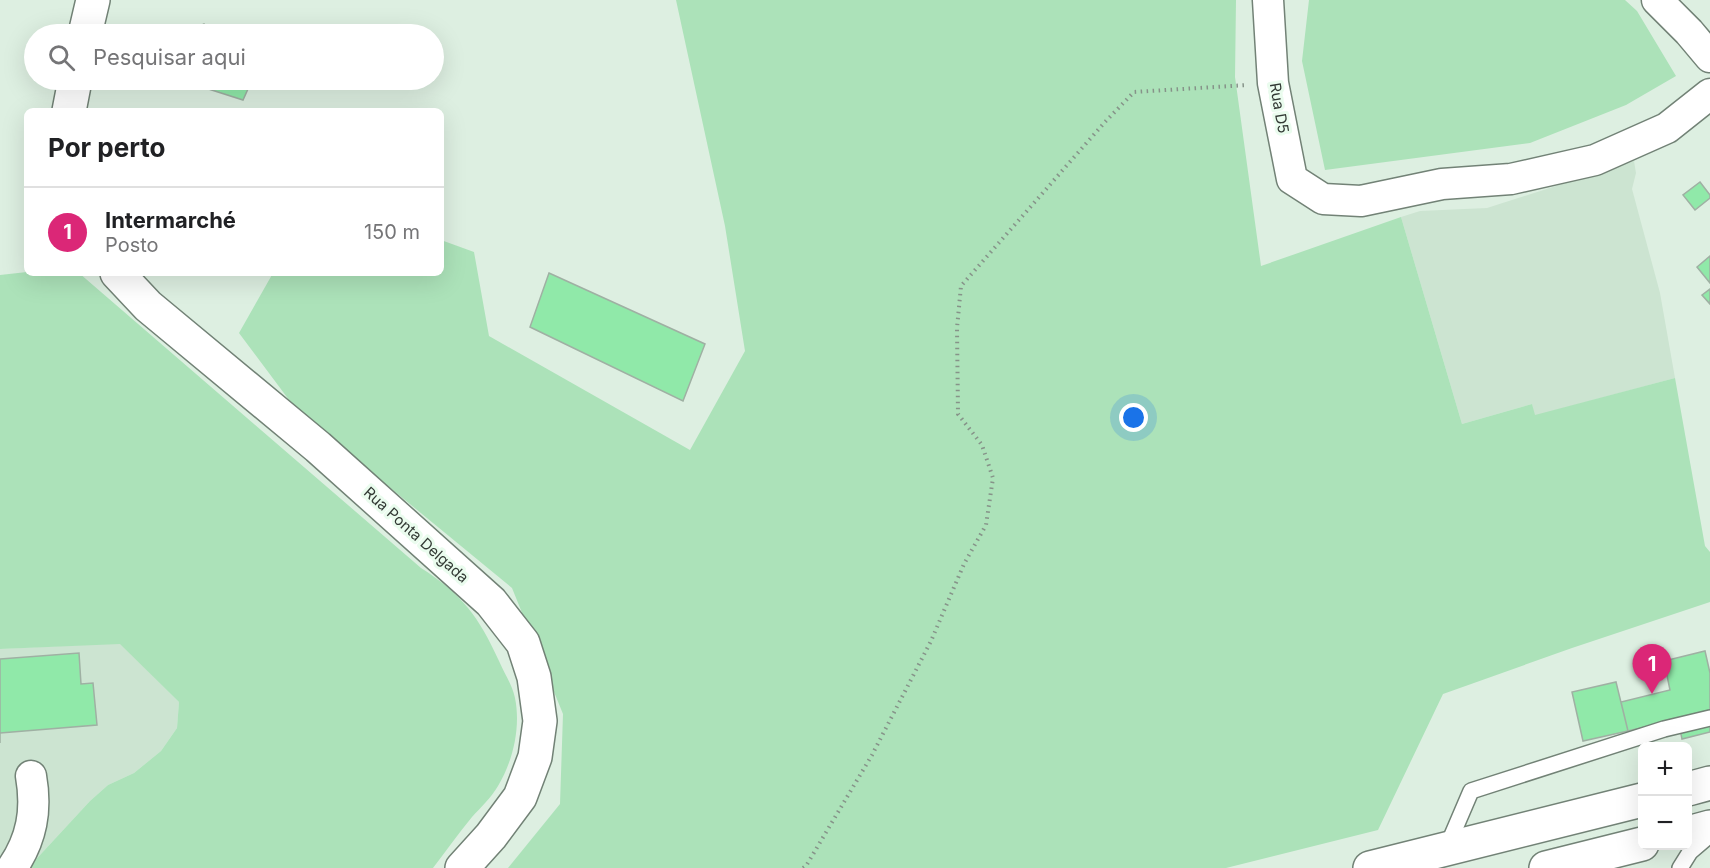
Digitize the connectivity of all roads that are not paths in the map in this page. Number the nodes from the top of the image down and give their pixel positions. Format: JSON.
{"nodes":[{"id":1,"x":93,"y":0,"type":"edge"},
{"id":2,"x":1268,"y":0,"type":"edge"},
{"id":3,"x":1657,"y":0,"type":"edge"},
{"id":4,"x":87,"y":24,"type":"edge"},
{"id":5,"x":1710,"y":57,"type":"edge"},
{"id":6,"x":73,"y":90,"type":"edge"},
{"id":7,"x":1710,"y":94,"type":"edge"},
{"id":8,"x":70,"y":108,"type":"edge"},
{"id":9,"x":120,"y":276,"type":"edge"},
{"id":10,"x":1710,"y":717,"type":"edge"},
{"id":11,"x":31,"y":776,"type":"dead end"},
{"id":12,"x":1710,"y":783,"type":"edge"},
{"id":13,"x":1692,"y":788,"type":"edge"},
{"id":14,"x":1638,"y":801,"type":"edge"},
{"id":15,"x":1710,"y":827,"type":"edge"},
{"id":16,"x":1692,"y":832,"type":"edge"},
{"id":17,"x":1710,"y":835,"type":"edge"},
{"id":18,"x":1638,"y":845,"type":"edge"},
{"id":19,"x":1446,"y":849,"type":"junction"},
{"id":20,"x":464,"y":867,"type":"edge"},
{"id":21,"x":12,"y":868,"type":"edge"},
{"id":22,"x":1370,"y":868,"type":"edge"},
{"id":23,"x":1546,"y":868,"type":"edge"},
{"id":24,"x":1680,"y":868,"type":"edge"}],
"edges":[{"from":1,"to":4,"type":"main road"},
{"from":2,"to":7,"type":"street","name":"Rua D5"},
{"from":3,"to":5,"type":"street"},
{"from":6,"to":8,"type":"main road"},
{"from":9,"to":20,"type":"main road","name":"Rua Ponta Delgada"},
{"from":10,"to":19,"type":"lane"},
{"from":11,"to":21,"type":"street"},
{"from":12,"to":13,"type":"main road"},
{"from":14,"to":19,"type":"main road"},
{"from":15,"to":16,"type":"main road"},
{"from":17,"to":24,"type":"lane"},
{"from":18,"to":23,"type":"main road"},
{"from":19,"to":22,"type":"main road"}]}
